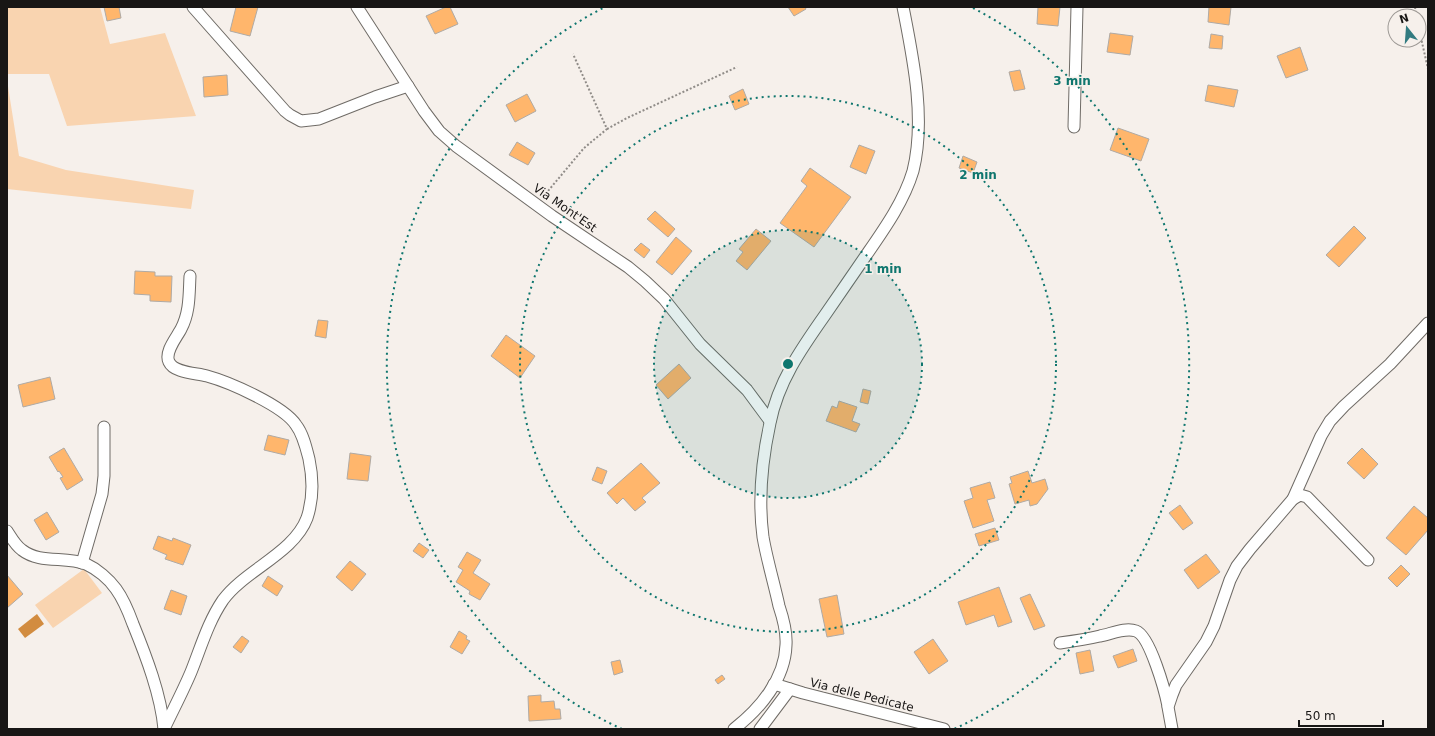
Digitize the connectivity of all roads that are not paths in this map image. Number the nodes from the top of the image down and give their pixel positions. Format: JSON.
{"nodes":[{"id":1,"x":193,"y":7,"type":"edge"},
{"id":2,"x":358,"y":7,"type":"edge"},
{"id":3,"x":903,"y":7,"type":"edge"},
{"id":4,"x":1077,"y":7,"type":"edge"},
{"id":5,"x":408,"y":86,"type":"junction"},
{"id":6,"x":1074,"y":127,"type":"dead end"},
{"id":7,"x":190,"y":276,"type":"dead end"},
{"id":8,"x":1428,"y":323,"type":"edge"},
{"id":9,"x":770,"y":421,"type":"junction"},
{"id":10,"x":104,"y":427,"type":"dead end"},
{"id":11,"x":1293,"y":498,"type":"junction"},
{"id":12,"x":7,"y":531,"type":"edge"},
{"id":13,"x":1368,"y":560,"type":"dead end"},
{"id":14,"x":82,"y":563,"type":"junction"},
{"id":15,"x":1060,"y":643,"type":"dead end"},
{"id":16,"x":774,"y":684,"type":"junction"},
{"id":17,"x":790,"y":689,"type":"junction"},
{"id":18,"x":1168,"y":707,"type":"junction"},
{"id":19,"x":164,"y":729,"type":"edge"},
{"id":20,"x":734,"y":729,"type":"edge"},
{"id":21,"x":760,"y":729,"type":"edge"},
{"id":22,"x":944,"y":729,"type":"edge"},
{"id":23,"x":1172,"y":729,"type":"edge"}],
"edges":[{"from":1,"to":5,"type":"street"},
{"from":2,"to":5,"type":"street","name":"Via Mont'Est"},
{"from":3,"to":9,"type":"street"},
{"from":4,"to":6,"type":"street"},
{"from":5,"to":9,"type":"street","name":"Via Mont'Est"},
{"from":7,"to":19,"type":"street"},
{"from":8,"to":11,"type":"street"},
{"from":9,"to":16,"type":"street"},
{"from":10,"to":14,"type":"street"},
{"from":11,"to":13,"type":"street"},
{"from":11,"to":18,"type":"street"},
{"from":12,"to":14,"type":"street"},
{"from":14,"to":19,"type":"street"},
{"from":15,"to":18,"type":"street"},
{"from":16,"to":17,"type":"street","name":"Via delle Pedicate"},
{"from":16,"to":20,"type":"street"},
{"from":17,"to":21,"type":"street"},
{"from":17,"to":22,"type":"street","name":"Via delle Pedicate"},
{"from":18,"to":23,"type":"street"}]}
